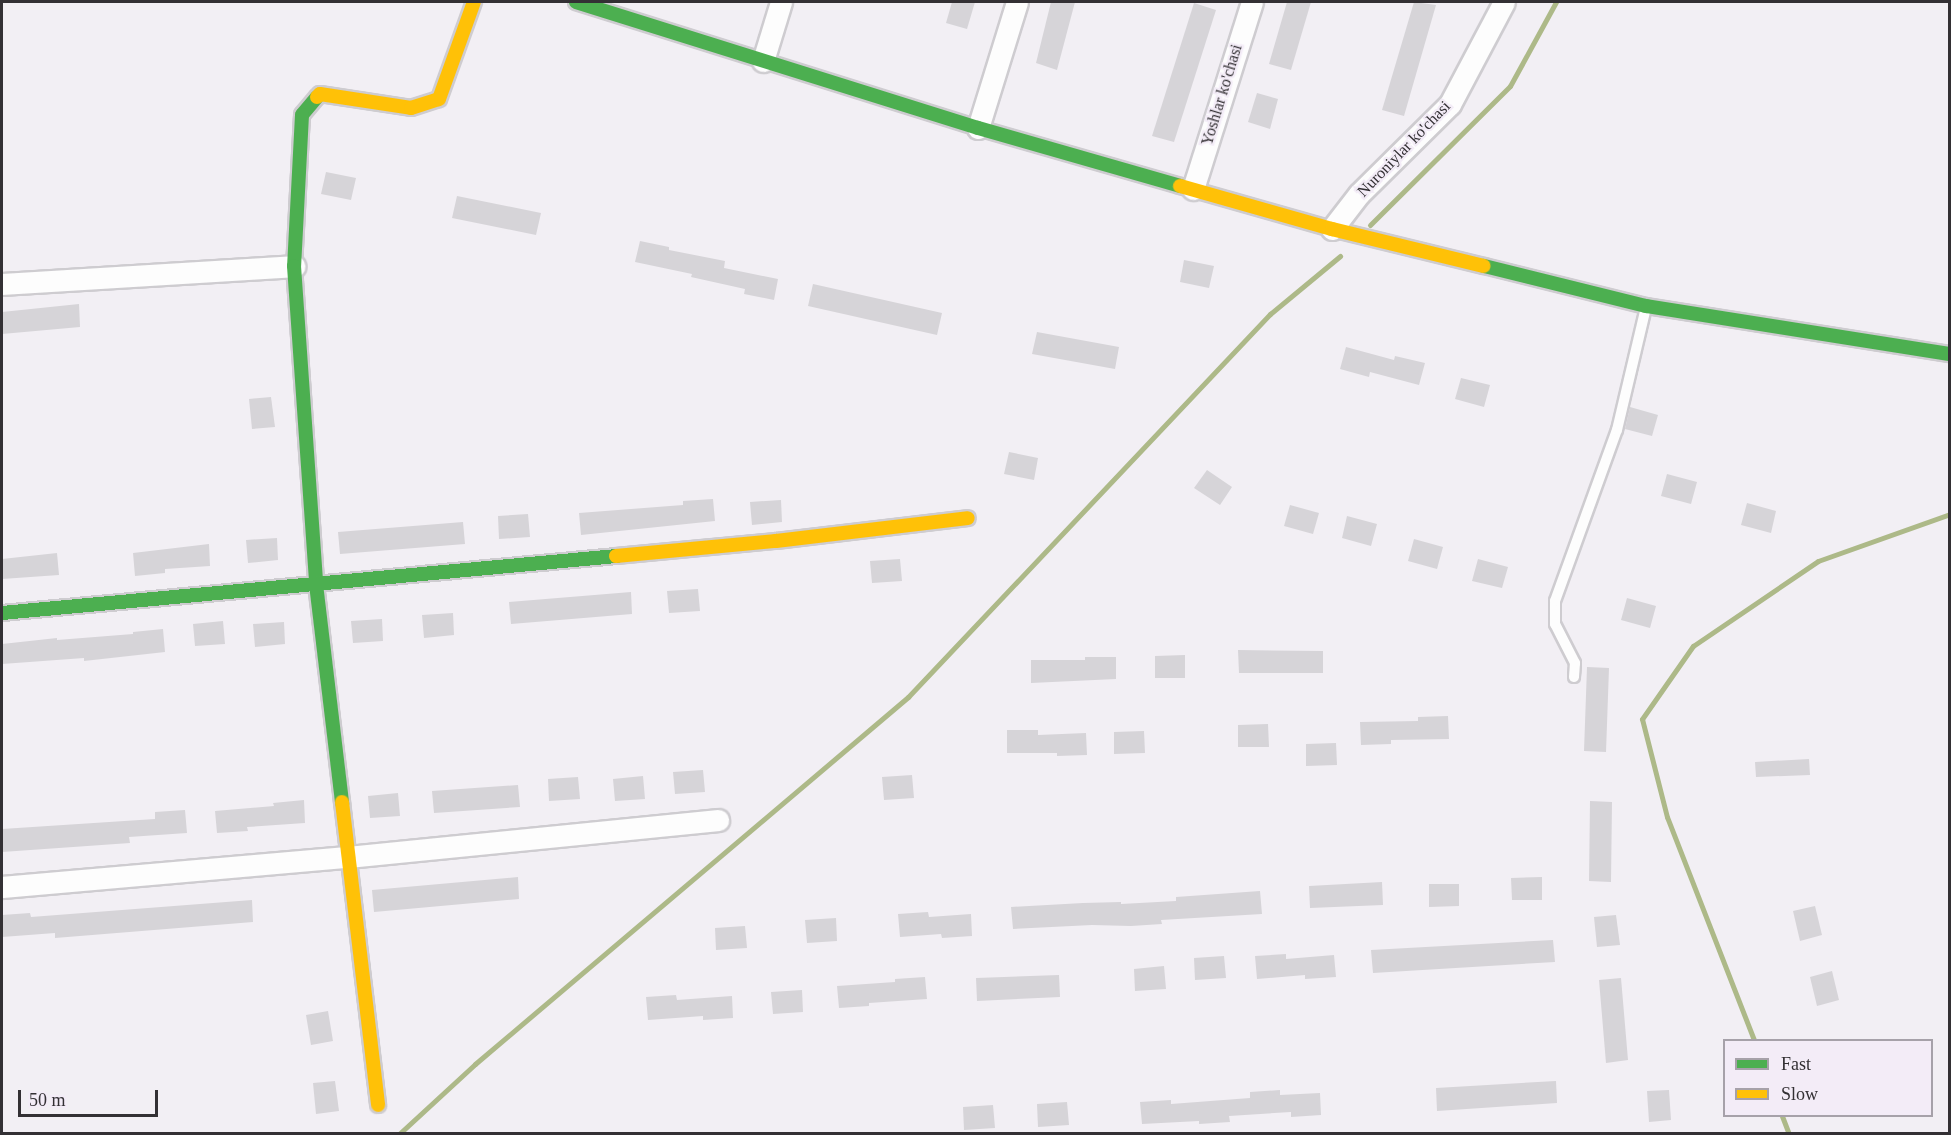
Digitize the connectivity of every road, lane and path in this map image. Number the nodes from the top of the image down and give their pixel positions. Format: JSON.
{"nodes":[{"id":1,"x":474,"y":2,"type":"edge"},
{"id":2,"x":576,"y":2,"type":"edge"},
{"id":3,"x":781,"y":2,"type":"edge"},
{"id":4,"x":1017,"y":2,"type":"edge"},
{"id":5,"x":1252,"y":2,"type":"edge"},
{"id":6,"x":1504,"y":2,"type":"edge"},
{"id":7,"x":763,"y":61,"type":"junction"},
{"id":8,"x":978,"y":128,"type":"junction"},
{"id":9,"x":1193,"y":189,"type":"junction"},
{"id":10,"x":1332,"y":228,"type":"junction"},
{"id":11,"x":294,"y":266,"type":"junction"},
{"id":12,"x":2,"y":284,"type":"edge"},
{"id":13,"x":1646,"y":306,"type":"junction"},
{"id":14,"x":1950,"y":354,"type":"edge"},
{"id":15,"x":968,"y":518,"type":"dead end"},
{"id":16,"x":316,"y":584,"type":"junction"},
{"id":17,"x":2,"y":613,"type":"edge"},
{"id":18,"x":1574,"y":677,"type":"dead end"},
{"id":19,"x":718,"y":820,"type":"dead end"},
{"id":20,"x":348,"y":857,"type":"junction"},
{"id":21,"x":2,"y":887,"type":"edge"},
{"id":22,"x":378,"y":1105,"type":"dead end"}],
"edges":[{"from":1,"to":11,"type":"street"},
{"from":2,"to":7,"type":"street"},
{"from":3,"to":7,"type":"street"},
{"from":4,"to":8,"type":"street"},
{"from":5,"to":9,"type":"street","name":"Yoshlar ko'chasi"},
{"from":6,"to":10,"type":"street","name":"Nuroniylar ko'chasi"},
{"from":7,"to":8,"type":"street"},
{"from":8,"to":9,"type":"street"},
{"from":9,"to":10,"type":"street"},
{"from":10,"to":13,"type":"street"},
{"from":11,"to":12,"type":"street"},
{"from":11,"to":16,"type":"street"},
{"from":13,"to":14,"type":"street"},
{"from":13,"to":18,"type":"lane"},
{"from":15,"to":16,"type":"street"},
{"from":16,"to":17,"type":"street"},
{"from":16,"to":20,"type":"street"},
{"from":19,"to":20,"type":"street"},
{"from":20,"to":21,"type":"street"},
{"from":20,"to":22,"type":"street"}]}
